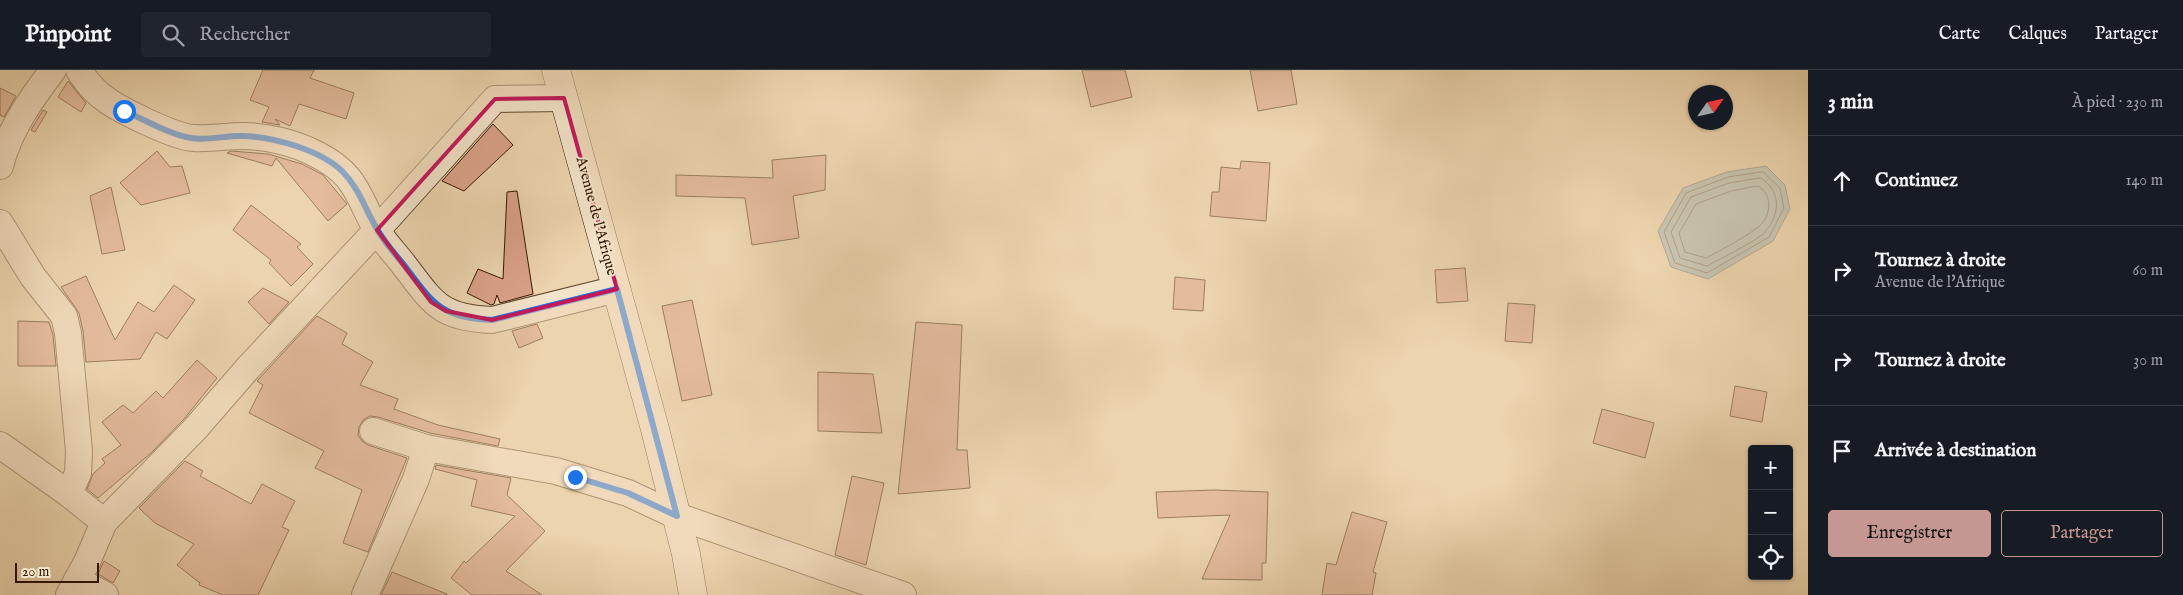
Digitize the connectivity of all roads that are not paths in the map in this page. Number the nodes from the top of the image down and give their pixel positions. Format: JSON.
{"nodes":[{"id":1,"x":53,"y":70,"type":"edge"},
{"id":2,"x":79,"y":70,"type":"edge"},
{"id":3,"x":556,"y":70,"type":"edge"},
{"id":4,"x":564,"y":98,"type":"junction"},
{"id":5,"x":0,"y":166,"type":"edge"},
{"id":6,"x":0,"y":223,"type":"edge"},
{"id":7,"x":377,"y":230,"type":"junction"},
{"id":8,"x":617,"y":289,"type":"junction"},
{"id":9,"x":373,"y":432,"type":"dead end"},
{"id":10,"x":0,"y":446,"type":"edge"},
{"id":11,"x":426,"y":448,"type":"junction"},
{"id":12,"x":69,"y":494,"type":"junction"},
{"id":13,"x":677,"y":516,"type":"junction"},
{"id":14,"x":104,"y":522,"type":"junction"},
{"id":15,"x":73,"y":587,"type":"edge"},
{"id":16,"x":105,"y":595,"type":"edge"},
{"id":17,"x":365,"y":595,"type":"edge"},
{"id":18,"x":693,"y":595,"type":"edge"},
{"id":19,"x":903,"y":595,"type":"edge"}],
"edges":[{"from":1,"to":5,"type":"street"},
{"from":2,"to":7,"type":"street"},
{"from":3,"to":4,"type":"main road","name":"Avenue de l'Afrique"},
{"from":4,"to":7,"type":"street"},
{"from":4,"to":8,"type":"main road","name":"Avenue de l'Afrique"},
{"from":6,"to":12,"type":"street"},
{"from":7,"to":8,"type":"street"},
{"from":7,"to":14,"type":"street"},
{"from":8,"to":13,"type":"main road","name":"Avenue de l'Afrique"},
{"from":9,"to":11,"type":"street"},
{"from":10,"to":12,"type":"street"},
{"from":11,"to":13,"type":"street"},
{"from":11,"to":17,"type":"street"},
{"from":12,"to":14,"type":"street"},
{"from":13,"to":18,"type":"main road","name":"Avenue de l'Afrique"},
{"from":13,"to":19,"type":"street"},
{"from":14,"to":15,"type":"street"},
{"from":15,"to":16,"type":"street"}]}
